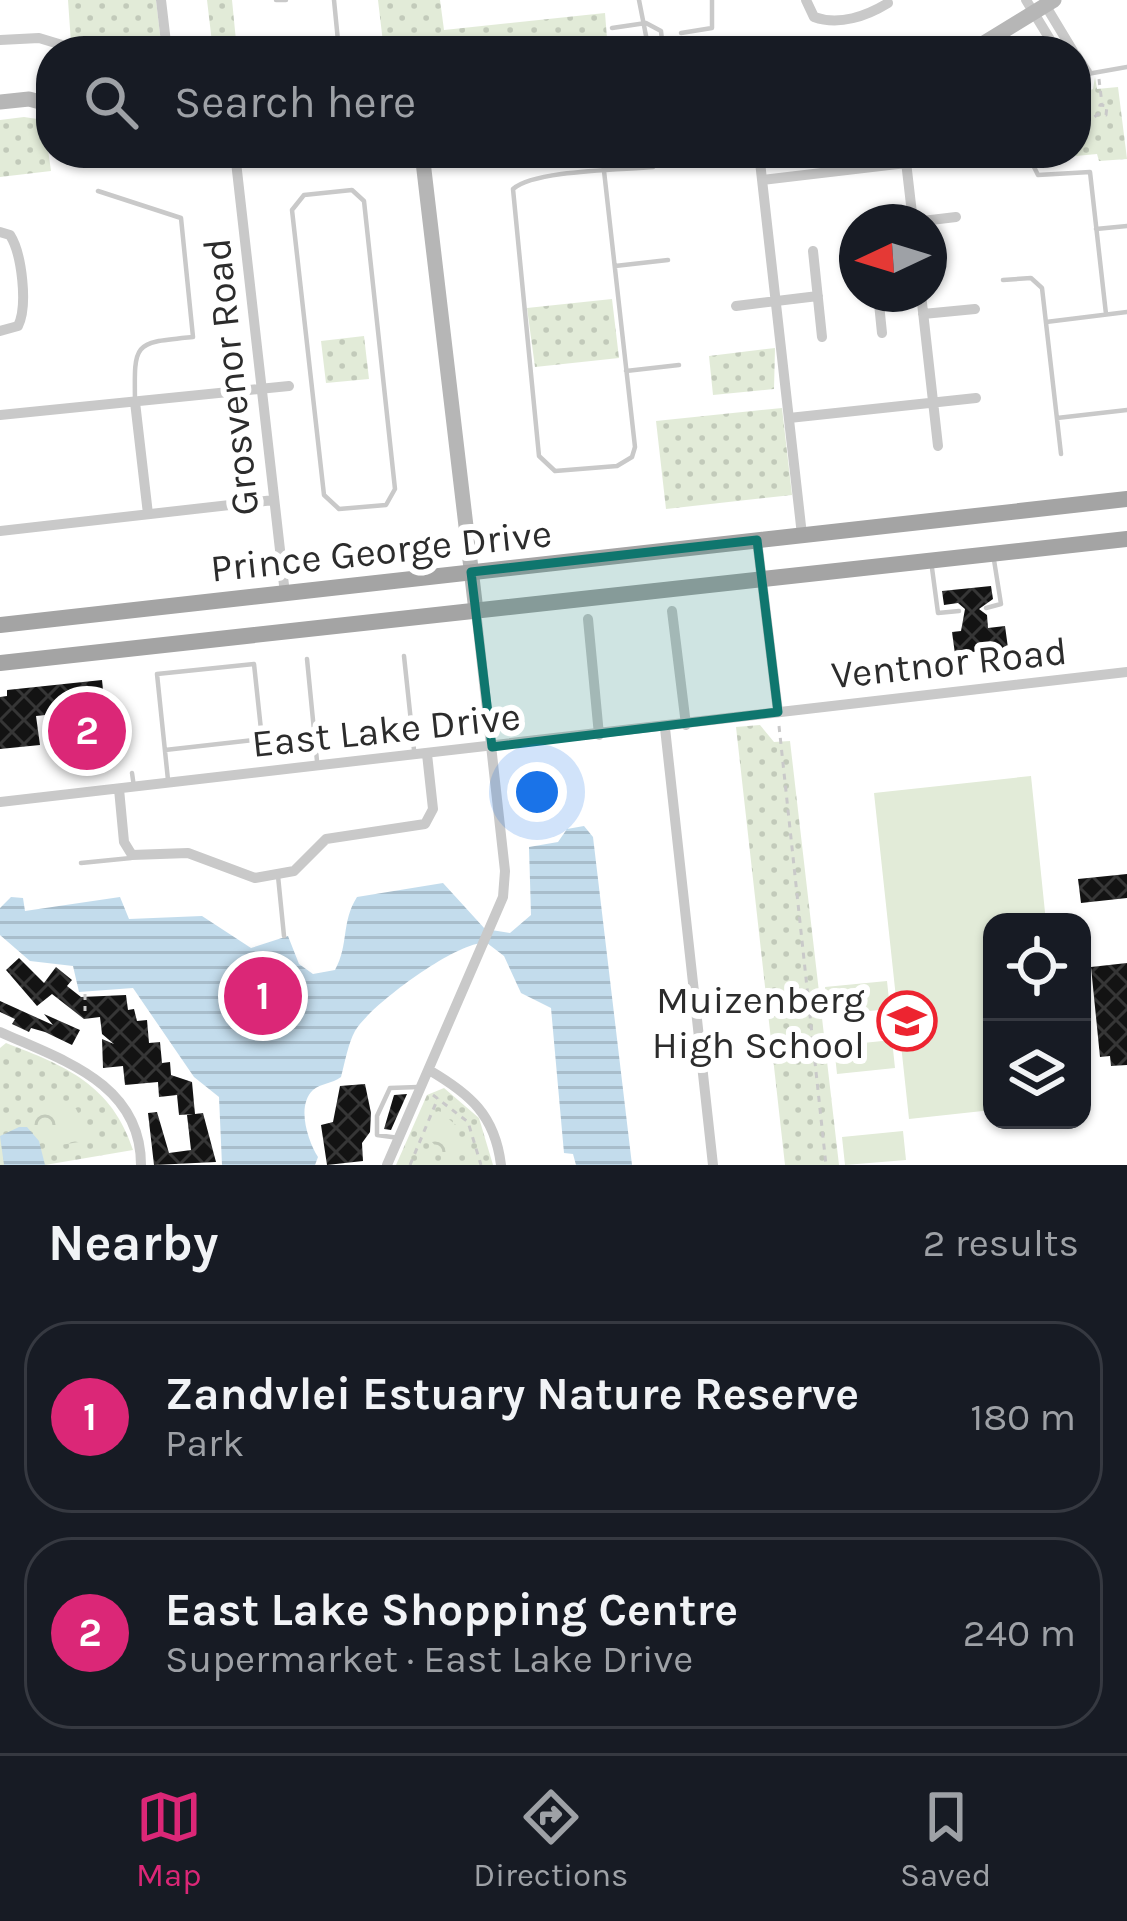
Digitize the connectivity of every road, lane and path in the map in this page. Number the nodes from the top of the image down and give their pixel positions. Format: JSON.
{"nodes":[{"id":1,"x":161,"y":0,"type":"edge"},
{"id":2,"x":276,"y":0,"type":"edge"},
{"id":3,"x":286,"y":0,"type":"edge"},
{"id":4,"x":334,"y":0,"type":"edge"},
{"id":5,"x":639,"y":0,"type":"edge"},
{"id":6,"x":712,"y":0,"type":"edge"},
{"id":7,"x":806,"y":0,"type":"edge"},
{"id":8,"x":888,"y":3,"type":"edge"},
{"id":9,"x":1041,"y":4,"type":"edge"},
{"id":10,"x":646,"y":23,"type":"junction"},
{"id":11,"x":612,"y":28,"type":"dead end"},
{"id":12,"x":681,"y":33,"type":"dead end"},
{"id":13,"x":165,"y":36,"type":"edge"},
{"id":14,"x":338,"y":36,"type":"edge"},
{"id":15,"x":647,"y":36,"type":"edge"},
{"id":16,"x":662,"y":36,"type":"edge"},
{"id":17,"x":993,"y":36,"type":"edge"},
{"id":18,"x":1052,"y":36,"type":"edge"},
{"id":19,"x":1063,"y":36,"type":"edge"},
{"id":20,"x":36,"y":38,"type":"edge"},
{"id":21,"x":0,"y":40,"type":"edge"},
{"id":22,"x":1127,"y":67,"type":"edge"},
{"id":23,"x":1091,"y":74,"type":"edge"},
{"id":24,"x":1091,"y":83,"type":"edge"},
{"id":25,"x":36,"y":101,"type":"edge"},
{"id":26,"x":0,"y":102,"type":"edge"},
{"id":27,"x":1102,"y":104,"type":"junction"},
{"id":28,"x":1098,"y":114,"type":"junction"},
{"id":29,"x":1091,"y":120,"type":"edge"},
{"id":30,"x":238,"y":168,"type":"edge"},
{"id":31,"x":424,"y":168,"type":"edge"},
{"id":32,"x":604,"y":168,"type":"edge"},
{"id":33,"x":643,"y":168,"type":"edge"},
{"id":34,"x":761,"y":168,"type":"edge"},
{"id":35,"x":840,"y":168,"type":"edge"},
{"id":36,"x":906,"y":168,"type":"edge"},
{"id":37,"x":1034,"y":168,"type":"edge"},
{"id":38,"x":604,"y":172,"type":"junction"},
{"id":39,"x":762,"y":180,"type":"junction"},
{"id":40,"x":98,"y":190,"type":"dead end"},
{"id":41,"x":911,"y":204,"type":"edge"},
{"id":42,"x":956,"y":217,"type":"dead end"},
{"id":43,"x":947,"y":218,"type":"edge"},
{"id":44,"x":1127,"y":226,"type":"edge"},
{"id":45,"x":1096,"y":230,"type":"junction"},
{"id":46,"x":0,"y":232,"type":"edge"},
{"id":47,"x":813,"y":251,"type":"dead end"},
{"id":48,"x":668,"y":260,"type":"dead end"},
{"id":49,"x":615,"y":266,"type":"junction"},
{"id":50,"x":1003,"y":280,"type":"dead end"},
{"id":51,"x":818,"y":296,"type":"junction"},
{"id":52,"x":776,"y":301,"type":"junction"},
{"id":53,"x":736,"y":306,"type":"dead end"},
{"id":54,"x":975,"y":308,"type":"dead end"},
{"id":55,"x":880,"y":312,"type":"edge"},
{"id":56,"x":1127,"y":312,"type":"edge"},
{"id":57,"x":923,"y":314,"type":"joint"},
{"id":58,"x":1106,"y":314,"type":"junction"},
{"id":59,"x":1046,"y":322,"type":"junction"},
{"id":60,"x":0,"y":331,"type":"edge"},
{"id":61,"x":882,"y":333,"type":"dead end"},
{"id":62,"x":822,"y":337,"type":"dead end"},
{"id":63,"x":680,"y":364,"type":"dead end"},
{"id":64,"x":626,"y":371,"type":"junction"},
{"id":65,"x":310,"y":383,"type":"junction"},
{"id":66,"x":289,"y":386,"type":"joint"},
{"id":67,"x":262,"y":389,"type":"junction"},
{"id":68,"x":976,"y":398,"type":"dead end"},
{"id":69,"x":135,"y":402,"type":"junction"},
{"id":70,"x":933,"y":403,"type":"junction"},
{"id":71,"x":1127,"y":410,"type":"edge"},
{"id":72,"x":0,"y":415,"type":"edge"},
{"id":73,"x":789,"y":418,"type":"junction"},
{"id":74,"x":1057,"y":418,"type":"junction"},
{"id":75,"x":938,"y":446,"type":"dead end"},
{"id":76,"x":1061,"y":454,"type":"dead end"},
{"id":77,"x":1127,"y":499,"type":"edge"},
{"id":78,"x":274,"y":500,"type":"junction"},
{"id":79,"x":148,"y":514,"type":"junction"},
{"id":80,"x":0,"y":531,"type":"edge"},
{"id":81,"x":802,"y":536,"type":"junction"},
{"id":82,"x":1127,"y":539,"type":"edge"},
{"id":83,"x":758,"y":541,"type":"junction"},
{"id":84,"x":993,"y":554,"type":"junction"},
{"id":85,"x":932,"y":561,"type":"junction"},
{"id":86,"x":471,"y":572,"type":"junction"},
{"id":87,"x":762,"y":580,"type":"junction"},
{"id":88,"x":285,"y":594,"type":"junction"},
{"id":89,"x":986,"y":608,"type":"dead end"},
{"id":90,"x":476,"y":611,"type":"junction"},
{"id":91,"x":672,"y":611,"type":"dead end"},
{"id":92,"x":958,"y":611,"type":"dead end"},
{"id":93,"x":588,"y":620,"type":"dead end"},
{"id":94,"x":0,"y":626,"type":"edge"},
{"id":95,"x":404,"y":656,"type":"dead end"},
{"id":96,"x":307,"y":659,"type":"dead end"},
{"id":97,"x":0,"y":663,"type":"edge"},
{"id":98,"x":1127,"y":672,"type":"edge"},
{"id":99,"x":778,"y":712,"type":"junction"},
{"id":100,"x":686,"y":725,"type":"junction"},
{"id":101,"x":665,"y":728,"type":"junction"},
{"id":102,"x":599,"y":735,"type":"junction"},
{"id":103,"x":492,"y":747,"type":"junction"},
{"id":104,"x":165,"y":750,"type":"junction"},
{"id":105,"x":421,"y":755,"type":"junction"},
{"id":106,"x":318,"y":766,"type":"junction"},
{"id":107,"x":132,"y":773,"type":"dead end"},
{"id":108,"x":168,"y":783,"type":"junction"},
{"id":109,"x":134,"y":787,"type":"junction"},
{"id":110,"x":119,"y":789,"type":"junction"},
{"id":111,"x":0,"y":802,"type":"edge"},
{"id":112,"x":136,"y":857,"type":"junction"},
{"id":113,"x":81,"y":863,"type":"dead end"},
{"id":114,"x":278,"y":875,"type":"junction"},
{"id":115,"x":284,"y":936,"type":"dead end"},
{"id":116,"x":85,"y":994,"type":"dead end"},
{"id":117,"x":86,"y":1011,"type":"dead end"},
{"id":118,"x":0,"y":1032,"type":"edge"},
{"id":119,"x":429,"y":1070,"type":"junction"},
{"id":120,"x":421,"y":1088,"type":"junction"},
{"id":121,"x":439,"y":1097,"type":"junction"},
{"id":122,"x":399,"y":1138,"type":"junction"},
{"id":123,"x":141,"y":1165,"type":"edge"},
{"id":124,"x":387,"y":1165,"type":"edge"},
{"id":125,"x":410,"y":1165,"type":"edge"},
{"id":126,"x":481,"y":1165,"type":"edge"},
{"id":127,"x":500,"y":1165,"type":"edge"},
{"id":128,"x":713,"y":1165,"type":"edge"},
{"id":129,"x":826,"y":1165,"type":"edge"}],
"edges":[{"from":1,"to":13,"type":"street"},
{"from":2,"to":3,"type":"lane"},
{"from":4,"to":14,"type":"lane"},
{"from":5,"to":10,"type":"lane"},
{"from":6,"to":12,"type":"lane"},
{"from":7,"to":8,"type":"street"},
{"from":9,"to":17,"type":"street"},
{"from":9,"to":18,"type":"street"},
{"from":9,"to":19,"type":"street"},
{"from":10,"to":11,"type":"lane"},
{"from":10,"to":15,"type":"lane"},
{"from":10,"to":16,"type":"lane"},
{"from":20,"to":21,"type":"street"},
{"from":22,"to":23,"type":"lane"},
{"from":24,"to":27,"type":"path"},
{"from":25,"to":26,"type":"street"},
{"from":27,"to":28,"type":"path"},
{"from":27,"to":28,"type":"path"},
{"from":28,"to":29,"type":"path"},
{"from":30,"to":67,"type":"street","name":"Grosvenor Road"},
{"from":31,"to":86,"type":"street"},
{"from":32,"to":38,"type":"lane"},
{"from":33,"to":38,"type":"lane"},
{"from":34,"to":39,"type":"street"},
{"from":35,"to":39,"type":"street"},
{"from":36,"to":41,"type":"street"},
{"from":37,"to":45,"type":"lane"},
{"from":38,"to":49,"type":"lane"},
{"from":38,"to":64,"type":"lane"},
{"from":39,"to":52,"type":"street"},
{"from":40,"to":69,"type":"lane"},
{"from":42,"to":43,"type":"street"},
{"from":44,"to":45,"type":"lane"},
{"from":45,"to":58,"type":"lane"},
{"from":46,"to":60,"type":"street"},
{"from":47,"to":51,"type":"street"},
{"from":48,"to":49,"type":"lane"},
{"from":49,"to":64,"type":"lane"},
{"from":50,"to":59,"type":"lane"},
{"from":51,"to":52,"type":"street"},
{"from":51,"to":62,"type":"street"},
{"from":52,"to":53,"type":"street"},
{"from":52,"to":73,"type":"street"},
{"from":54,"to":57,"type":"street"},
{"from":55,"to":61,"type":"street"},
{"from":56,"to":58,"type":"lane"},
{"from":57,"to":70,"type":"street"},
{"from":58,"to":59,"type":"lane"},
{"from":59,"to":74,"type":"lane"},
{"from":63,"to":64,"type":"lane"},
{"from":65,"to":65,"type":"lane"},
{"from":65,"to":66,"type":"lane"},
{"from":66,"to":67,"type":"street"},
{"from":67,"to":69,"type":"street"},
{"from":67,"to":78,"type":"street","name":"Grosvenor Road"},
{"from":68,"to":70,"type":"street"},
{"from":69,"to":72,"type":"street"},
{"from":69,"to":79,"type":"street"},
{"from":70,"to":73,"type":"street"},
{"from":70,"to":75,"type":"street"},
{"from":71,"to":74,"type":"lane"},
{"from":73,"to":81,"type":"street"},
{"from":74,"to":76,"type":"lane"},
{"from":77,"to":81,"type":"main road","name":"Prince George Drive"},
{"from":78,"to":79,"type":"street"},
{"from":78,"to":88,"type":"street","name":"Grosvenor Road"},
{"from":79,"to":80,"type":"street"},
{"from":81,"to":83,"type":"main road","name":"Prince George Drive"},
{"from":82,"to":84,"type":"main road","name":"Prince George Drive"},
{"from":83,"to":86,"type":"main road","name":"Prince George Drive"},
{"from":83,"to":87,"type":"street"},
{"from":84,"to":85,"type":"main road","name":"Prince George Drive"},
{"from":84,"to":89,"type":"lane"},
{"from":85,"to":87,"type":"main road","name":"Prince George Drive"},
{"from":85,"to":92,"type":"lane"},
{"from":86,"to":88,"type":"main road","name":"Prince George Drive"},
{"from":86,"to":90,"type":"street"},
{"from":87,"to":90,"type":"main road","name":"Prince George Drive"},
{"from":87,"to":99,"type":"street"},
{"from":88,"to":94,"type":"main road","name":"Prince George Drive"},
{"from":90,"to":97,"type":"main road","name":"Prince George Drive"},
{"from":90,"to":103,"type":"street"},
{"from":91,"to":100,"type":"street"},
{"from":93,"to":102,"type":"street"},
{"from":95,"to":105,"type":"lane"},
{"from":96,"to":106,"type":"lane"},
{"from":98,"to":99,"type":"street","name":"Ventnor Road"},
{"from":99,"to":100,"type":"street","name":"East Lake Drive"},
{"from":99,"to":129,"type":"path"},
{"from":100,"to":101,"type":"street","name":"East Lake Drive"},
{"from":101,"to":102,"type":"street","name":"East Lake Drive"},
{"from":101,"to":128,"type":"street"},
{"from":102,"to":103,"type":"street","name":"East Lake Drive"},
{"from":103,"to":105,"type":"street","name":"East Lake Drive"},
{"from":103,"to":119,"type":"street"},
{"from":104,"to":104,"type":"lane"},
{"from":104,"to":108,"type":"lane"},
{"from":105,"to":106,"type":"street","name":"East Lake Drive"},
{"from":105,"to":114,"type":"street"},
{"from":106,"to":108,"type":"street","name":"East Lake Drive"},
{"from":107,"to":109,"type":"lane"},
{"from":108,"to":109,"type":"street","name":"East Lake Drive"},
{"from":109,"to":110,"type":"street","name":"East Lake Drive"},
{"from":110,"to":111,"type":"street","name":"East Lake Drive"},
{"from":110,"to":112,"type":"street"},
{"from":112,"to":113,"type":"lane"},
{"from":112,"to":114,"type":"street"},
{"from":114,"to":115,"type":"lane"},
{"from":116,"to":117,"type":"path"},
{"from":118,"to":123,"type":"street"},
{"from":119,"to":120,"type":"street"},
{"from":119,"to":127,"type":"street"},
{"from":120,"to":121,"type":"path"},
{"from":120,"to":122,"type":"street"},
{"from":120,"to":122,"type":"lane"},
{"from":121,"to":125,"type":"path"},
{"from":121,"to":126,"type":"path"},
{"from":122,"to":124,"type":"street"}]}
